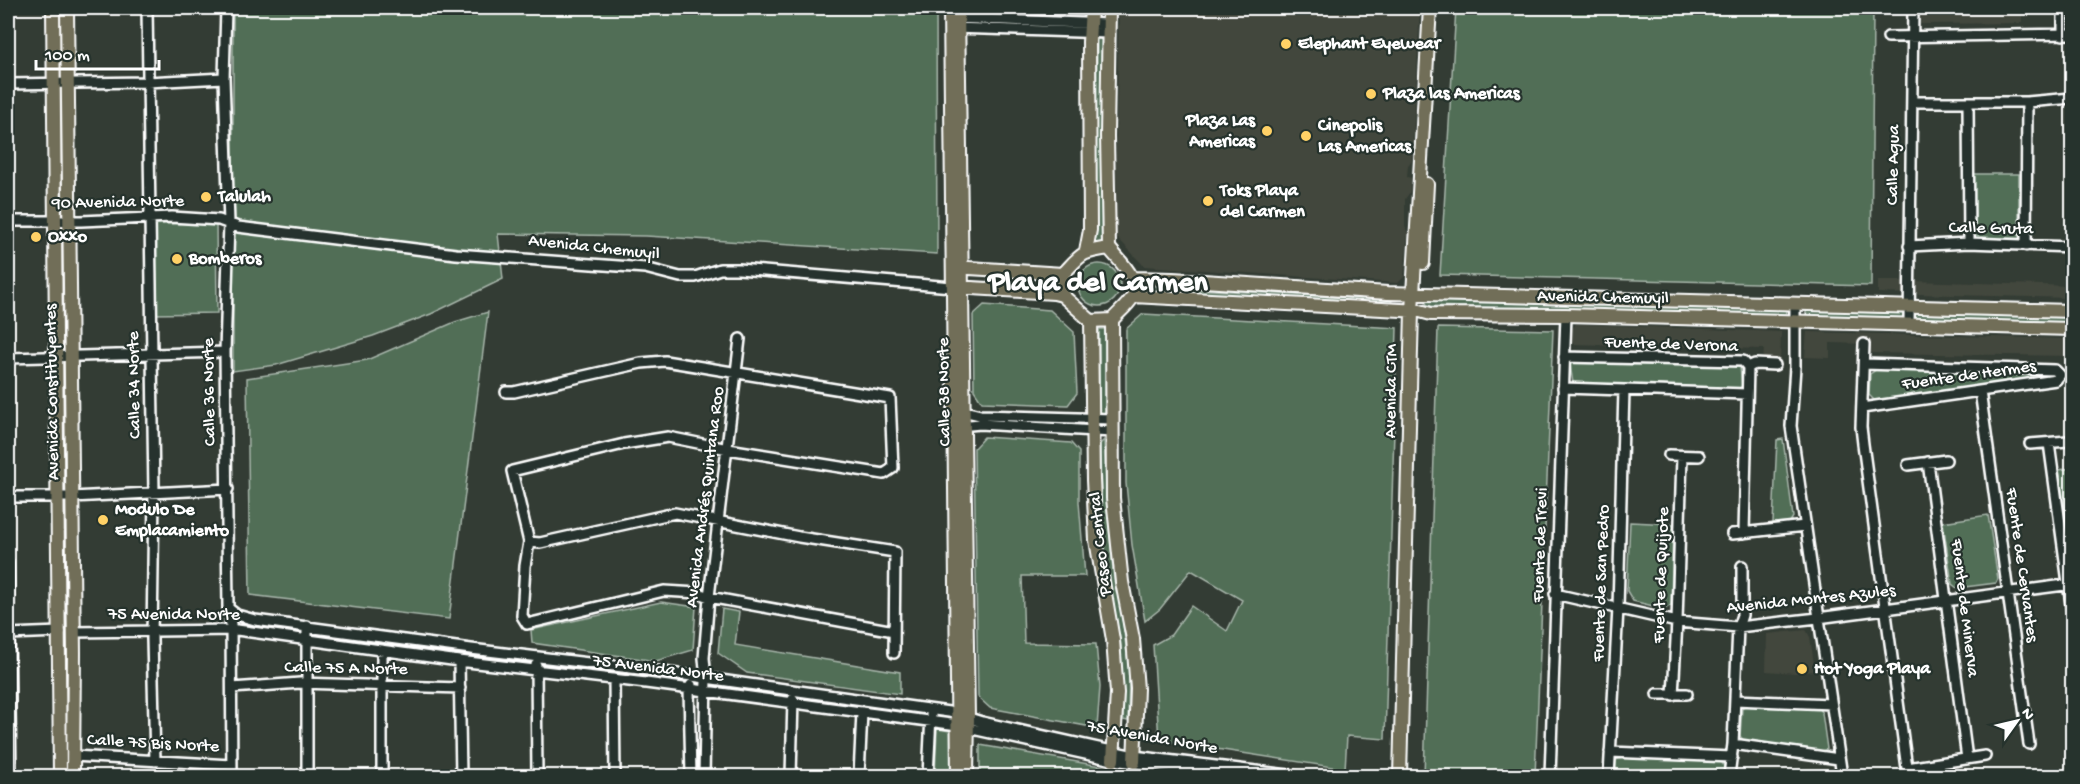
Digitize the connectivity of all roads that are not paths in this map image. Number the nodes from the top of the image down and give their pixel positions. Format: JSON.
{"nodes":[{"id":1,"x":53,"y":8,"type":"edge"},
{"id":2,"x":67,"y":8,"type":"edge"},
{"id":3,"x":147,"y":8,"type":"edge"},
{"id":4,"x":226,"y":8,"type":"edge"},
{"id":5,"x":1091,"y":8,"type":"edge"},
{"id":6,"x":1110,"y":8,"type":"edge"},
{"id":7,"x":1430,"y":8,"type":"edge"},
{"id":8,"x":1437,"y":8,"type":"edge"},
{"id":9,"x":1913,"y":8,"type":"edge"},
{"id":10,"x":2064,"y":8,"type":"edge"},
{"id":11,"x":954,"y":18,"type":"edge"},
{"id":12,"x":1090,"y":28,"type":"junction"},
{"id":13,"x":1108,"y":29,"type":"junction"},
{"id":14,"x":2068,"y":35,"type":"edge"},
{"id":15,"x":1913,"y":36,"type":"junction"},
{"id":16,"x":1888,"y":37,"type":"dead end"},
{"id":17,"x":224,"y":78,"type":"junction"},
{"id":18,"x":147,"y":82,"type":"junction"},
{"id":19,"x":8,"y":84,"type":"edge"},
{"id":20,"x":54,"y":84,"type":"junction"},
{"id":21,"x":67,"y":84,"type":"junction"},
{"id":22,"x":2073,"y":98,"type":"edge"},
{"id":23,"x":1912,"y":102,"type":"junction"},
{"id":24,"x":1968,"y":102,"type":"junction"},
{"id":25,"x":2027,"y":102,"type":"junction"},
{"id":26,"x":149,"y":219,"type":"junction"},
{"id":27,"x":70,"y":220,"type":"junction"},
{"id":28,"x":8,"y":221,"type":"edge"},
{"id":29,"x":55,"y":221,"type":"junction"},
{"id":30,"x":229,"y":223,"type":"junction"},
{"id":31,"x":1969,"y":243,"type":"junction"},
{"id":32,"x":1909,"y":246,"type":"junction"},
{"id":33,"x":2026,"y":246,"type":"junction"},
{"id":34,"x":2073,"y":247,"type":"edge"},
{"id":35,"x":1109,"y":248,"type":"junction"},
{"id":36,"x":1086,"y":251,"type":"junction"},
{"id":37,"x":957,"y":267,"type":"junction"},
{"id":38,"x":1063,"y":274,"type":"junction"},
{"id":39,"x":1134,"y":278,"type":"junction"},
{"id":40,"x":957,"y":287,"type":"junction"},
{"id":41,"x":1418,"y":293,"type":"junction"},
{"id":42,"x":1062,"y":295,"type":"junction"},
{"id":43,"x":1133,"y":297,"type":"junction"},
{"id":44,"x":1795,"y":303,"type":"junction"},
{"id":45,"x":1909,"y":307,"type":"junction"},
{"id":46,"x":1416,"y":311,"type":"junction"},
{"id":47,"x":2073,"y":311,"type":"edge"},
{"id":48,"x":1566,"y":315,"type":"junction"},
{"id":49,"x":1112,"y":320,"type":"junction"},
{"id":50,"x":1091,"y":321,"type":"junction"},
{"id":51,"x":1796,"y":321,"type":"junction"},
{"id":52,"x":1909,"y":324,"type":"junction"},
{"id":53,"x":2073,"y":329,"type":"edge"},
{"id":54,"x":740,"y":339,"type":"dead end"},
{"id":55,"x":1864,"y":344,"type":"dead end"},
{"id":56,"x":225,"y":352,"type":"junction"},
{"id":57,"x":151,"y":354,"type":"junction"},
{"id":58,"x":56,"y":356,"type":"junction"},
{"id":59,"x":72,"y":356,"type":"junction"},
{"id":60,"x":1564,"y":357,"type":"junction"},
{"id":61,"x":8,"y":358,"type":"edge"},
{"id":62,"x":1863,"y":364,"type":"junction"},
{"id":63,"x":1775,"y":365,"type":"dead end"},
{"id":64,"x":1748,"y":367,"type":"junction"},
{"id":65,"x":738,"y":374,"type":"junction"},
{"id":66,"x":1563,"y":388,"type":"junction"},
{"id":67,"x":1624,"y":390,"type":"junction"},
{"id":68,"x":1980,"y":391,"type":"junction"},
{"id":69,"x":506,"y":392,"type":"dead end"},
{"id":70,"x":1747,"y":394,"type":"junction"},
{"id":71,"x":1862,"y":408,"type":"junction"},
{"id":72,"x":958,"y":410,"type":"junction"},
{"id":73,"x":1093,"y":425,"type":"junction"},
{"id":74,"x":1112,"y":425,"type":"junction"},
{"id":75,"x":959,"y":426,"type":"junction"},
{"id":76,"x":2068,"y":441,"type":"dead end"},
{"id":77,"x":2049,"y":443,"type":"junction"},
{"id":78,"x":2030,"y":444,"type":"dead end"},
{"id":79,"x":728,"y":449,"type":"junction"},
{"id":80,"x":1669,"y":455,"type":"dead end"},
{"id":81,"x":1682,"y":456,"type":"junction"},
{"id":82,"x":1699,"y":456,"type":"dead end"},
{"id":83,"x":1946,"y":460,"type":"dead end"},
{"id":84,"x":1928,"y":462,"type":"junction"},
{"id":85,"x":1908,"y":465,"type":"dead end"},
{"id":86,"x":228,"y":489,"type":"junction"},
{"id":87,"x":154,"y":493,"type":"junction"},
{"id":88,"x":8,"y":497,"type":"edge"},
{"id":89,"x":58,"y":497,"type":"junction"},
{"id":90,"x":72,"y":497,"type":"junction"},
{"id":91,"x":720,"y":522,"type":"junction"},
{"id":92,"x":1805,"y":526,"type":"junction"},
{"id":93,"x":1744,"y":533,"type":"junction"},
{"id":94,"x":1732,"y":534,"type":"dead end"},
{"id":95,"x":529,"y":542,"type":"junction"},
{"id":96,"x":8,"y":563,"type":"edge"},
{"id":97,"x":1742,"y":566,"type":"dead end"},
{"id":98,"x":2071,"y":585,"type":"edge"},
{"id":99,"x":2008,"y":593,"type":"junction"},
{"id":100,"x":1555,"y":594,"type":"junction"},
{"id":101,"x":709,"y":597,"type":"junction"},
{"id":102,"x":1946,"y":601,"type":"junction"},
{"id":103,"x":228,"y":608,"type":"junction"},
{"id":104,"x":1618,"y":608,"type":"junction"},
{"id":105,"x":1886,"y":609,"type":"junction"},
{"id":106,"x":2073,"y":612,"type":"edge"},
{"id":107,"x":1818,"y":618,"type":"junction"},
{"id":108,"x":1677,"y":622,"type":"junction"},
{"id":109,"x":307,"y":626,"type":"junction"},
{"id":110,"x":1738,"y":627,"type":"junction"},
{"id":111,"x":153,"y":630,"type":"junction"},
{"id":112,"x":231,"y":630,"type":"junction"},
{"id":113,"x":894,"y":631,"type":"junction"},
{"id":114,"x":60,"y":632,"type":"junction"},
{"id":115,"x":73,"y":632,"type":"junction"},
{"id":116,"x":8,"y":634,"type":"edge"},
{"id":117,"x":306,"y":641,"type":"junction"},
{"id":118,"x":382,"y":650,"type":"junction"},
{"id":119,"x":894,"y":653,"type":"dead end"},
{"id":120,"x":536,"y":657,"type":"junction"},
{"id":121,"x":704,"y":658,"type":"junction"},
{"id":122,"x":459,"y":661,"type":"junction"},
{"id":123,"x":535,"y":670,"type":"junction"},
{"id":124,"x":695,"y":677,"type":"junction"},
{"id":125,"x":614,"y":679,"type":"junction"},
{"id":126,"x":706,"y":679,"type":"junction"},
{"id":127,"x":307,"y":684,"type":"junction"},
{"id":128,"x":382,"y":686,"type":"junction"},
{"id":129,"x":232,"y":688,"type":"junction"},
{"id":130,"x":460,"y":688,"type":"junction"},
{"id":131,"x":689,"y":689,"type":"junction"},
{"id":132,"x":794,"y":690,"type":"junction"},
{"id":133,"x":704,"y":691,"type":"junction"},
{"id":134,"x":1657,"y":694,"type":"dead end"},
{"id":135,"x":1687,"y":694,"type":"dead end"},
{"id":136,"x":1673,"y":695,"type":"junction"},
{"id":137,"x":1735,"y":700,"type":"junction"},
{"id":138,"x":792,"y":704,"type":"junction"},
{"id":139,"x":1831,"y":704,"type":"junction"},
{"id":140,"x":931,"y":710,"type":"junction"},
{"id":141,"x":862,"y":711,"type":"junction"},
{"id":142,"x":931,"y":721,"type":"junction"},
{"id":143,"x":963,"y":721,"type":"junction"},
{"id":144,"x":1733,"y":744,"type":"junction"},
{"id":145,"x":2029,"y":744,"type":"dead end"},
{"id":146,"x":1610,"y":752,"type":"junction"},
{"id":147,"x":1113,"y":755,"type":"junction"},
{"id":148,"x":73,"y":756,"type":"junction"},
{"id":149,"x":1985,"y":756,"type":"dead end"},
{"id":150,"x":1731,"y":757,"type":"junction"},
{"id":151,"x":1134,"y":759,"type":"junction"},
{"id":152,"x":1839,"y":759,"type":"junction"},
{"id":153,"x":1967,"y":759,"type":"junction"},
{"id":154,"x":155,"y":761,"type":"junction"},
{"id":155,"x":231,"y":765,"type":"junction"},
{"id":156,"x":1401,"y":774,"type":"edge"},
{"id":157,"x":11,"y":777,"type":"edge"},
{"id":158,"x":60,"y":777,"type":"edge"},
{"id":159,"x":73,"y":777,"type":"edge"},
{"id":160,"x":232,"y":777,"type":"edge"},
{"id":161,"x":307,"y":777,"type":"edge"},
{"id":162,"x":382,"y":777,"type":"edge"},
{"id":163,"x":460,"y":777,"type":"edge"},
{"id":164,"x":537,"y":777,"type":"edge"},
{"id":165,"x":615,"y":777,"type":"edge"},
{"id":166,"x":691,"y":777,"type":"edge"},
{"id":167,"x":704,"y":777,"type":"edge"},
{"id":168,"x":791,"y":777,"type":"edge"},
{"id":169,"x":859,"y":777,"type":"edge"},
{"id":170,"x":928,"y":777,"type":"edge"},
{"id":171,"x":958,"y":777,"type":"edge"},
{"id":172,"x":967,"y":777,"type":"edge"},
{"id":173,"x":1235,"y":777,"type":"edge"},
{"id":174,"x":1296,"y":777,"type":"edge"},
{"id":175,"x":1550,"y":777,"type":"edge"},
{"id":176,"x":1609,"y":777,"type":"edge"},
{"id":177,"x":1730,"y":777,"type":"edge"},
{"id":178,"x":1842,"y":777,"type":"edge"}],
"edges":[{"from":1,"to":20,"type":"main road","name":"Avenida Constituyentes"},
{"from":2,"to":21,"type":"main road","name":"Avenida Constituyentes"},
{"from":3,"to":18,"type":"street","name":"Calle 34 Norte"},
{"from":4,"to":17,"type":"street","name":"Calle 36 Norte"},
{"from":5,"to":12,"type":"main road"},
{"from":6,"to":13,"type":"main road"},
{"from":7,"to":41,"type":"main road","name":"Avenida CTM"},
{"from":8,"to":41,"type":"main road","name":"Avenida CTM"},
{"from":9,"to":15,"type":"street","name":"Calle Agua"},
{"from":10,"to":14,"type":"street"},
{"from":11,"to":12,"type":"street"},
{"from":11,"to":37,"type":"main road","name":"Calle 38 Norte"},
{"from":12,"to":13,"type":"street"},
{"from":12,"to":36,"type":"main road"},
{"from":13,"to":35,"type":"main road"},
{"from":14,"to":15,"type":"street"},
{"from":15,"to":16,"type":"street"},
{"from":15,"to":23,"type":"street","name":"Calle Agua"},
{"from":17,"to":18,"type":"street"},
{"from":17,"to":30,"type":"street","name":"Calle 36 Norte"},
{"from":18,"to":21,"type":"street"},
{"from":18,"to":26,"type":"street","name":"Calle 34 Norte"},
{"from":19,"to":20,"type":"street"},
{"from":20,"to":21,"type":"street"},
{"from":20,"to":29,"type":"main road","name":"Avenida Constituyentes"},
{"from":21,"to":27,"type":"main road","name":"Avenida Constituyentes"},
{"from":22,"to":25,"type":"street"},
{"from":23,"to":24,"type":"street"},
{"from":23,"to":32,"type":"street","name":"Calle Agua"},
{"from":24,"to":25,"type":"street"},
{"from":24,"to":31,"type":"street"},
{"from":25,"to":33,"type":"street"},
{"from":26,"to":27,"type":"street","name":"90 Avenida Norte"},
{"from":26,"to":30,"type":"street","name":"90 Avenida Norte"},
{"from":26,"to":57,"type":"street","name":"Calle 34 Norte"},
{"from":27,"to":29,"type":"street","name":"90 Avenida Norte"},
{"from":27,"to":59,"type":"main road","name":"Avenida Constituyentes"},
{"from":28,"to":29,"type":"street","name":"90 Avenida Norte"},
{"from":29,"to":58,"type":"main road","name":"Avenida Constituyentes"},
{"from":30,"to":40,"type":"street","name":"Avenida Chemuyil"},
{"from":30,"to":56,"type":"street","name":"Calle 36 Norte"},
{"from":31,"to":32,"type":"street","name":"Calle Gruta"},
{"from":31,"to":33,"type":"street","name":"Calle Gruta"},
{"from":32,"to":45,"type":"street","name":"Calle Agua"},
{"from":33,"to":34,"type":"street","name":"Calle Gruta"},
{"from":35,"to":36,"type":"main road"},
{"from":35,"to":39,"type":"main road"},
{"from":36,"to":38,"type":"main road"},
{"from":37,"to":38,"type":"main road"},
{"from":37,"to":40,"type":"main road","name":"Calle 38 Norte"},
{"from":38,"to":42,"type":"main road"},
{"from":39,"to":41,"type":"main road","name":"Avenida Chemuyil"},
{"from":39,"to":43,"type":"main road"},
{"from":40,"to":42,"type":"main road","name":"Avenida Chemuyil"},
{"from":40,"to":72,"type":"main road","name":"Calle 38 Norte"},
{"from":41,"to":44,"type":"main road","name":"Avenida Chemuyil"},
{"from":41,"to":46,"type":"main road","name":"Avenida CTM"},
{"from":42,"to":50,"type":"main road"},
{"from":43,"to":46,"type":"main road","name":"Avenida Chemuyil"},
{"from":43,"to":49,"type":"main road"},
{"from":44,"to":45,"type":"main road","name":"Avenida Chemuyil"},
{"from":44,"to":51,"type":"street"},
{"from":45,"to":47,"type":"main road","name":"Avenida Chemuyil"},
{"from":45,"to":52,"type":"street","name":"Calle Agua"},
{"from":46,"to":48,"type":"main road","name":"Avenida Chemuyil"},
{"from":46,"to":156,"type":"main road","name":"Avenida CTM"},
{"from":48,"to":51,"type":"main road","name":"Avenida Chemuyil"},
{"from":48,"to":60,"type":"street","name":"Fuente de Trevi"},
{"from":49,"to":50,"type":"main road"},
{"from":49,"to":74,"type":"main road","name":"Paseo Central"},
{"from":50,"to":73,"type":"main road","name":"Paseo Central"},
{"from":51,"to":52,"type":"main road","name":"Avenida Chemuyil"},
{"from":51,"to":92,"type":"street"},
{"from":52,"to":53,"type":"main road","name":"Avenida Chemuyil"},
{"from":54,"to":65,"type":"street","name":"Avenida Andrés Quintana Roo"},
{"from":55,"to":62,"type":"street"},
{"from":56,"to":57,"type":"street"},
{"from":56,"to":86,"type":"street","name":"Calle 36 Norte"},
{"from":57,"to":59,"type":"street"},
{"from":57,"to":87,"type":"street","name":"Calle 34 Norte"},
{"from":58,"to":59,"type":"street"},
{"from":58,"to":61,"type":"street"},
{"from":58,"to":89,"type":"main road","name":"Avenida Constituyentes"},
{"from":59,"to":90,"type":"main road","name":"Avenida Constituyentes"},
{"from":60,"to":64,"type":"street","name":"Fuente de Verona"},
{"from":60,"to":66,"type":"street","name":"Fuente de Trevi"},
{"from":62,"to":68,"type":"street","name":"Fuente de Hermes"},
{"from":62,"to":71,"type":"street"},
{"from":63,"to":64,"type":"street","name":"Fuente de Verona"},
{"from":64,"to":70,"type":"street"},
{"from":65,"to":69,"type":"street"},
{"from":65,"to":79,"type":"street","name":"Avenida Andrés Quintana Roo"},
{"from":65,"to":79,"type":"street"},
{"from":66,"to":67,"type":"street"},
{"from":66,"to":100,"type":"street","name":"Fuente de Trevi"},
{"from":67,"to":70,"type":"street"},
{"from":67,"to":104,"type":"street","name":"Fuente de San Pedro"},
{"from":68,"to":71,"type":"street","name":"Fuente de Hermes"},
{"from":68,"to":99,"type":"street","name":"Fuente de Cervantes"},
{"from":70,"to":93,"type":"street"},
{"from":71,"to":105,"type":"street"},
{"from":72,"to":73,"type":"street"},
{"from":72,"to":75,"type":"main road","name":"Calle 38 Norte"},
{"from":73,"to":74,"type":"street"},
{"from":73,"to":75,"type":"street"},
{"from":73,"to":147,"type":"main road","name":"Paseo Central"},
{"from":74,"to":151,"type":"main road","name":"Paseo Central"},
{"from":75,"to":143,"type":"main road","name":"Calle 38 Norte"},
{"from":76,"to":77,"type":"street"},
{"from":77,"to":78,"type":"street"},
{"from":77,"to":98,"type":"street"},
{"from":79,"to":91,"type":"street","name":"Avenida Andrés Quintana Roo"},
{"from":79,"to":95,"type":"street"},
{"from":80,"to":81,"type":"street"},
{"from":81,"to":82,"type":"street"},
{"from":81,"to":108,"type":"street","name":"Fuente de Quijote"},
{"from":83,"to":84,"type":"street"},
{"from":84,"to":85,"type":"street"},
{"from":84,"to":102,"type":"street","name":"Fuente de Minerva"},
{"from":86,"to":87,"type":"street"},
{"from":86,"to":103,"type":"street","name":"Calle 36 Norte"},
{"from":87,"to":90,"type":"street"},
{"from":87,"to":111,"type":"street","name":"Calle 34 Norte"},
{"from":88,"to":89,"type":"street"},
{"from":89,"to":90,"type":"street"},
{"from":89,"to":114,"type":"main road","name":"Avenida Constituyentes"},
{"from":90,"to":115,"type":"main road","name":"Avenida Constituyentes"},
{"from":91,"to":95,"type":"street"},
{"from":91,"to":101,"type":"street","name":"Avenida Andrés Quintana Roo"},
{"from":91,"to":113,"type":"street"},
{"from":92,"to":93,"type":"street"},
{"from":92,"to":107,"type":"street"},
{"from":93,"to":94,"type":"street"},
{"from":95,"to":101,"type":"street"},
{"from":96,"to":116,"type":"street"},
{"from":97,"to":110,"type":"street"},
{"from":98,"to":99,"type":"street","name":"Avenida Montes Azules"},
{"from":98,"to":106,"type":"street"},
{"from":99,"to":102,"type":"street","name":"Avenida Montes Azules"},
{"from":99,"to":145,"type":"street","name":"Fuente de Cervantes"},
{"from":100,"to":104,"type":"street","name":"Avenida Montes Azules"},
{"from":100,"to":175,"type":"street","name":"Fuente de Trevi"},
{"from":101,"to":113,"type":"street"},
{"from":101,"to":121,"type":"street","name":"Avenida Andrés Quintana Roo"},
{"from":102,"to":105,"type":"street","name":"Avenida Montes Azules"},
{"from":102,"to":153,"type":"street","name":"Fuente de Minerva"},
{"from":103,"to":109,"type":"street","name":"75 Avenida Norte"},
{"from":103,"to":112,"type":"street","name":"Calle 36 Norte"},
{"from":104,"to":108,"type":"street","name":"Avenida Montes Azules"},
{"from":104,"to":146,"type":"street","name":"Fuente de San Pedro"},
{"from":105,"to":107,"type":"street","name":"Avenida Montes Azules"},
{"from":105,"to":153,"type":"street"},
{"from":107,"to":110,"type":"street","name":"Avenida Montes Azules"},
{"from":107,"to":139,"type":"street"},
{"from":108,"to":110,"type":"street","name":"Avenida Montes Azules"},
{"from":108,"to":136,"type":"street","name":"Fuente de Quijote"},
{"from":109,"to":117,"type":"street"},
{"from":109,"to":120,"type":"street","name":"75 Avenida Norte"},
{"from":110,"to":137,"type":"street"},
{"from":111,"to":112,"type":"street","name":"75 Avenida Norte"},
{"from":111,"to":115,"type":"street","name":"75 Avenida Norte"},
{"from":111,"to":154,"type":"street","name":"Calle 34 Norte"},
{"from":112,"to":117,"type":"street","name":"75 Avenida Norte"},
{"from":112,"to":129,"type":"street","name":"Calle 36 Norte"},
{"from":113,"to":119,"type":"street"},
{"from":114,"to":116,"type":"street"},
{"from":114,"to":158,"type":"main road","name":"Avenida Constituyentes"},
{"from":115,"to":148,"type":"main road","name":"Avenida Constituyentes"},
{"from":116,"to":157,"type":"street"},
{"from":117,"to":118,"type":"street","name":"75 Avenida Norte"},
{"from":117,"to":127,"type":"street"},
{"from":118,"to":122,"type":"street","name":"75 Avenida Norte"},
{"from":118,"to":128,"type":"street"},
{"from":120,"to":123,"type":"street"},
{"from":120,"to":124,"type":"street","name":"75 Avenida Norte"},
{"from":121,"to":124,"type":"street","name":"Avenida Andrés Quintana Roo"},
{"from":121,"to":126,"type":"street","name":"Avenida Andrés Quintana Roo"},
{"from":122,"to":123,"type":"street","name":"75 Avenida Norte"},
{"from":122,"to":130,"type":"street"},
{"from":123,"to":125,"type":"street","name":"75 Avenida Norte"},
{"from":123,"to":164,"type":"street"},
{"from":124,"to":126,"type":"street","name":"75 Avenida Norte"},
{"from":124,"to":131,"type":"street","name":"Avenida Andrés Quintana Roo"},
{"from":125,"to":131,"type":"street","name":"75 Avenida Norte"},
{"from":125,"to":165,"type":"street"},
{"from":126,"to":132,"type":"street","name":"75 Avenida Norte"},
{"from":126,"to":133,"type":"street","name":"Avenida Andrés Quintana Roo"},
{"from":127,"to":128,"type":"street","name":"Calle 75 A Norte"},
{"from":127,"to":129,"type":"street","name":"Calle 75 A Norte"},
{"from":127,"to":161,"type":"street"},
{"from":128,"to":130,"type":"street","name":"Calle 75 A Norte"},
{"from":128,"to":162,"type":"street"},
{"from":129,"to":155,"type":"street","name":"Calle 36 Norte"},
{"from":130,"to":163,"type":"street"},
{"from":131,"to":133,"type":"street","name":"75 Avenida Norte"},
{"from":131,"to":166,"type":"street","name":"Avenida Andrés Quintana Roo"},
{"from":132,"to":138,"type":"street"},
{"from":132,"to":140,"type":"street","name":"75 Avenida Norte"},
{"from":133,"to":138,"type":"street","name":"75 Avenida Norte"},
{"from":133,"to":167,"type":"street","name":"Avenida Andrés Quintana Roo"},
{"from":134,"to":136,"type":"street"},
{"from":135,"to":136,"type":"street"},
{"from":137,"to":139,"type":"street"},
{"from":137,"to":144,"type":"street"},
{"from":138,"to":141,"type":"street","name":"75 Avenida Norte"},
{"from":138,"to":168,"type":"street"},
{"from":139,"to":152,"type":"street"},
{"from":140,"to":142,"type":"street"},
{"from":140,"to":143,"type":"street","name":"75 Avenida Norte"},
{"from":141,"to":142,"type":"street","name":"75 Avenida Norte"},
{"from":141,"to":169,"type":"street"},
{"from":142,"to":143,"type":"street","name":"75 Avenida Norte"},
{"from":142,"to":170,"type":"street"},
{"from":143,"to":147,"type":"street","name":"75 Avenida Norte"},
{"from":143,"to":171,"type":"main road","name":"Calle 38 Norte"},
{"from":143,"to":172,"type":"main road","name":"Calle 38 Norte"},
{"from":144,"to":150,"type":"street"},
{"from":144,"to":152,"type":"street"},
{"from":146,"to":150,"type":"street"},
{"from":146,"to":176,"type":"street","name":"Fuente de San Pedro"},
{"from":147,"to":151,"type":"street","name":"75 Avenida Norte"},
{"from":148,"to":154,"type":"street","name":"Calle 75 Bis Norte"},
{"from":148,"to":159,"type":"main road","name":"Avenida Constituyentes"},
{"from":149,"to":153,"type":"street"},
{"from":150,"to":177,"type":"street"},
{"from":151,"to":173,"type":"street","name":"75 Avenida Norte"},
{"from":151,"to":174,"type":"street","name":"75 Avenida Norte"},
{"from":152,"to":178,"type":"street"},
{"from":154,"to":155,"type":"street","name":"Calle 75 Bis Norte"},
{"from":155,"to":160,"type":"street","name":"Calle 36 Norte"}]}
